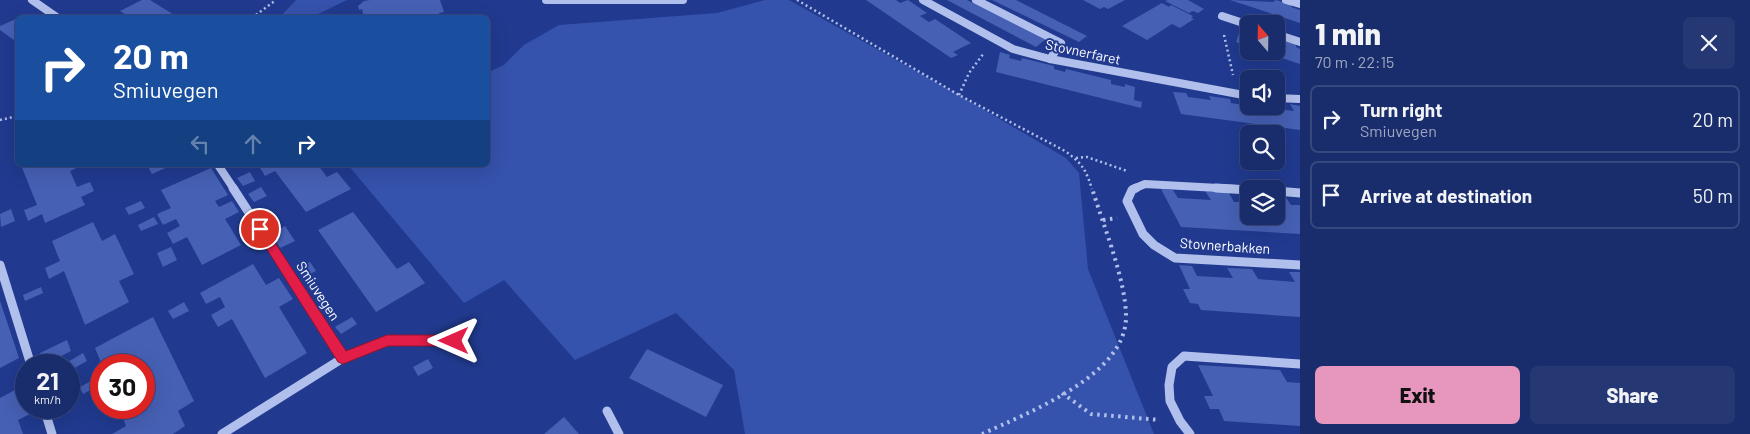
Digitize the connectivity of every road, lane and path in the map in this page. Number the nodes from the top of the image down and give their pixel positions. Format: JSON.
{"nodes":[{"id":1,"x":32,"y":0,"type":"edge"},
{"id":2,"x":276,"y":0,"type":"edge"},
{"id":3,"x":546,"y":0,"type":"edge"},
{"id":4,"x":683,"y":0,"type":"edge"},
{"id":5,"x":797,"y":0,"type":"edge"},
{"id":6,"x":923,"y":0,"type":"edge"},
{"id":7,"x":976,"y":0,"type":"edge"},
{"id":8,"x":1286,"y":0,"type":"edge"},
{"id":9,"x":1300,"y":4,"type":"edge"},
{"id":10,"x":54,"y":15,"type":"edge"},
{"id":11,"x":256,"y":15,"type":"edge"},
{"id":12,"x":1222,"y":16,"type":"dead end"},
{"id":13,"x":1240,"y":22,"type":"edge"},
{"id":14,"x":1222,"y":27,"type":"dead end"},
{"id":15,"x":1285,"y":37,"type":"edge"},
{"id":16,"x":996,"y":40,"type":"junction"},
{"id":17,"x":1300,"y":42,"type":"edge"},
{"id":18,"x":1050,"y":59,"type":"junction"},
{"id":19,"x":959,"y":95,"type":"junction"},
{"id":20,"x":1238,"y":95,"type":"joint"},
{"id":21,"x":1285,"y":98,"type":"edge"},
{"id":22,"x":1300,"y":99,"type":"edge"},
{"id":23,"x":15,"y":117,"type":"edge"},
{"id":24,"x":0,"y":120,"type":"edge"},
{"id":25,"x":1076,"y":158,"type":"junction"},
{"id":26,"x":219,"y":167,"type":"edge"},
{"id":27,"x":1146,"y":184,"type":"junction"},
{"id":28,"x":1240,"y":189,"type":"edge"},
{"id":29,"x":1285,"y":191,"type":"edge"},
{"id":30,"x":1300,"y":192,"type":"edge"},
{"id":31,"x":0,"y":265,"type":"edge"},
{"id":32,"x":1300,"y":265,"type":"edge"},
{"id":33,"x":454,"y":341,"type":"dead end"},
{"id":34,"x":28,"y":354,"type":"edge"},
{"id":35,"x":343,"y":358,"type":"junction"},
{"id":36,"x":1300,"y":364,"type":"edge"},
{"id":37,"x":1062,"y":393,"type":"junction"},
{"id":38,"x":607,"y":411,"type":"dead end"},
{"id":39,"x":47,"y":419,"type":"edge"},
{"id":40,"x":1180,"y":421,"type":"junction"},
{"id":41,"x":52,"y":434,"type":"edge"},
{"id":42,"x":222,"y":434,"type":"edge"},
{"id":43,"x":619,"y":434,"type":"edge"},
{"id":44,"x":982,"y":434,"type":"edge"},
{"id":45,"x":1190,"y":434,"type":"edge"}],
"edges":[{"from":1,"to":10,"type":"street"},
{"from":2,"to":11,"type":"path"},
{"from":3,"to":4,"type":"street"},
{"from":5,"to":19,"type":"path"},
{"from":6,"to":16,"type":"street","name":"Stovnerfaret"},
{"from":7,"to":18,"type":"street"},
{"from":8,"to":9,"type":"street"},
{"from":12,"to":13,"type":"street"},
{"from":14,"to":20,"type":"path"},
{"from":15,"to":17,"type":"street"},
{"from":16,"to":18,"type":"street","name":"Stovnerfaret"},
{"from":16,"to":19,"type":"path"},
{"from":18,"to":20,"type":"street","name":"Stovnerfaret"},
{"from":19,"to":25,"type":"path"},
{"from":21,"to":22,"type":"street"},
{"from":23,"to":24,"type":"path"},
{"from":25,"to":27,"type":"path"},
{"from":25,"to":37,"type":"path"},
{"from":26,"to":35,"type":"street","name":"Smiuvegen"},
{"from":27,"to":28,"type":"street"},
{"from":27,"to":32,"type":"street","name":"Stovnerbakken"},
{"from":29,"to":30,"type":"street"},
{"from":31,"to":34,"type":"street"},
{"from":33,"to":35,"type":"street"},
{"from":35,"to":42,"type":"street"},
{"from":36,"to":40,"type":"street"},
{"from":37,"to":40,"type":"path"},
{"from":37,"to":44,"type":"path"},
{"from":38,"to":43,"type":"street"},
{"from":39,"to":41,"type":"street"},
{"from":40,"to":45,"type":"street"}]}
